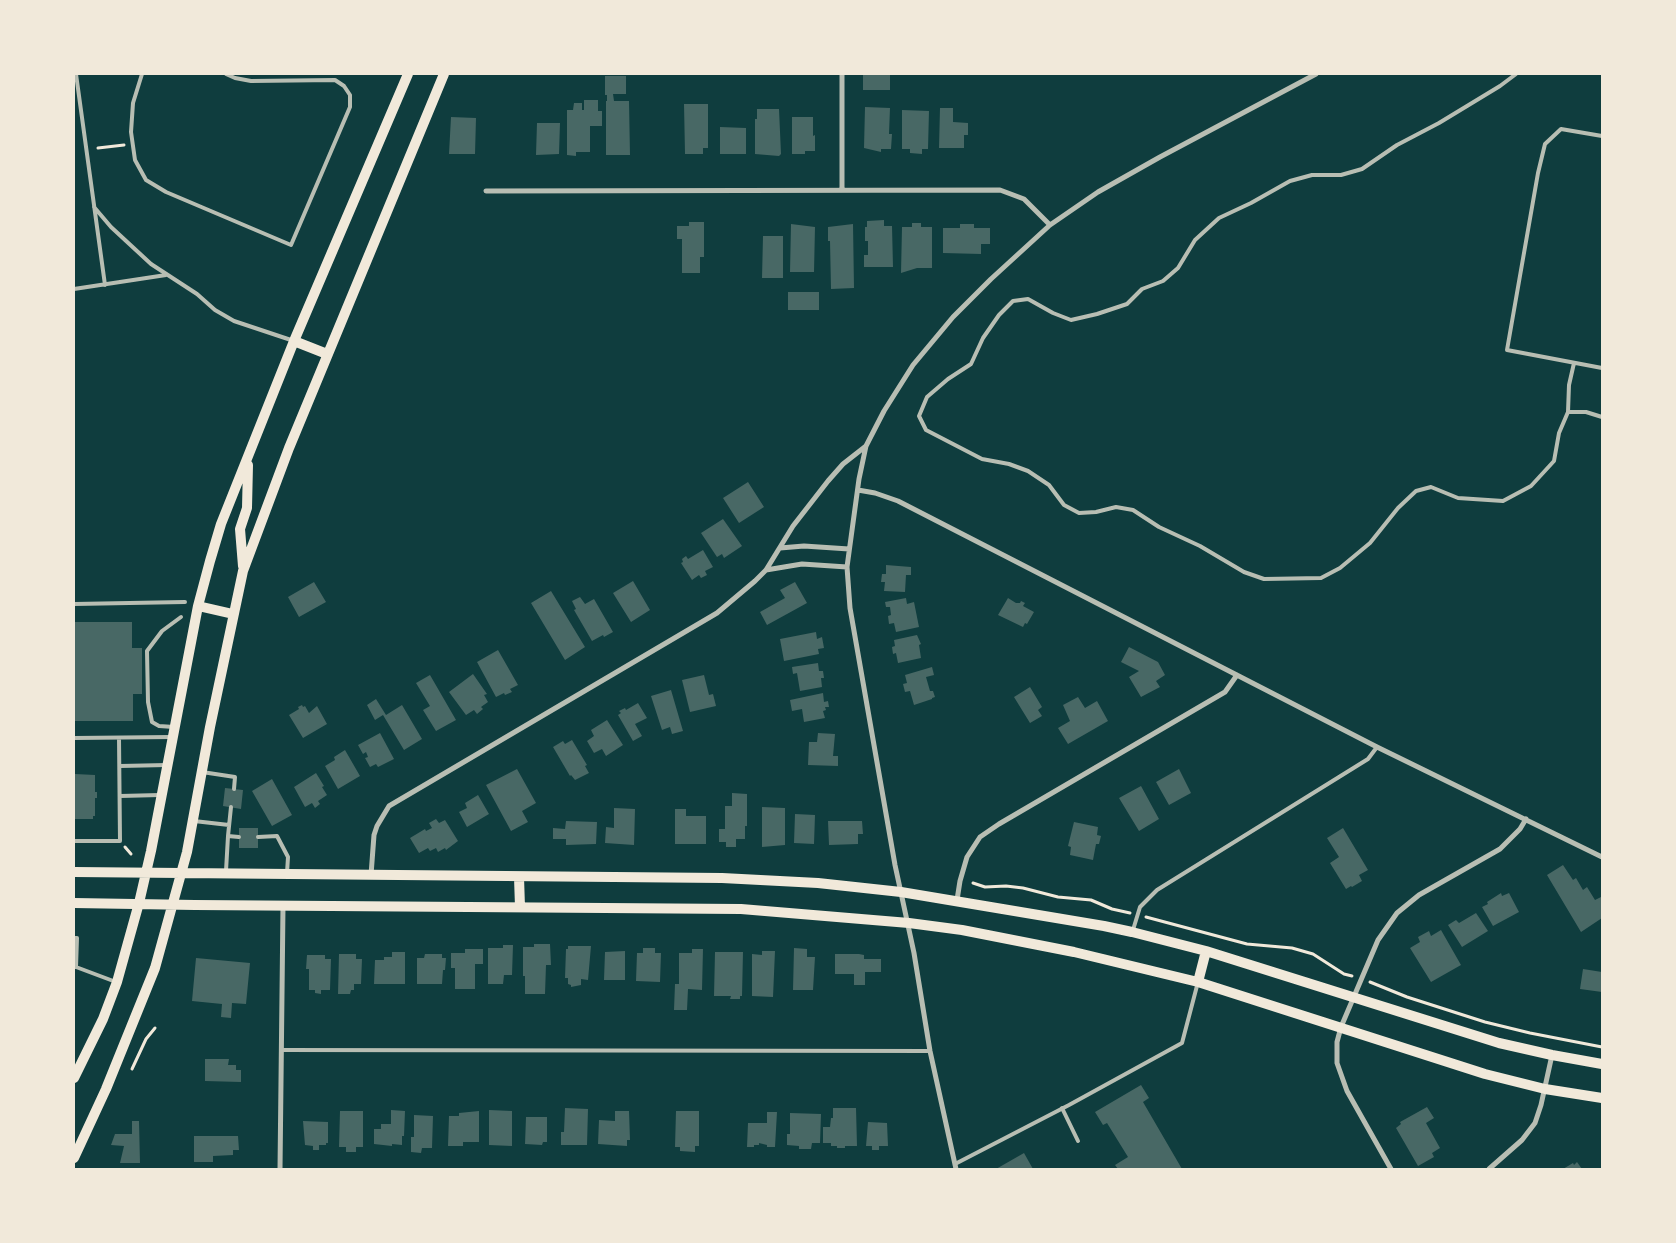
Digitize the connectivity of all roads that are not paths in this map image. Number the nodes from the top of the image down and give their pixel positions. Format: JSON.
{"nodes":[{"id":1,"x":76,"y":74,"type":"edge"},
{"id":2,"x":142,"y":74,"type":"edge"},
{"id":3,"x":226,"y":74,"type":"edge"},
{"id":4,"x":408,"y":74,"type":"edge"},
{"id":5,"x":444,"y":74,"type":"edge"},
{"id":6,"x":842,"y":74,"type":"edge"},
{"id":7,"x":1316,"y":74,"type":"edge"},
{"id":8,"x":1516,"y":74,"type":"edge"},
{"id":9,"x":1602,"y":136,"type":"edge"},
{"id":10,"x":842,"y":190,"type":"junction"},
{"id":11,"x":486,"y":191,"type":"dead end"},
{"id":12,"x":94,"y":207,"type":"junction"},
{"id":13,"x":1050,"y":225,"type":"junction"},
{"id":14,"x":166,"y":275,"type":"junction"},
{"id":15,"x":105,"y":285,"type":"junction"},
{"id":16,"x":74,"y":289,"type":"edge"},
{"id":17,"x":294,"y":342,"type":"junction"},
{"id":18,"x":327,"y":354,"type":"junction"},
{"id":19,"x":1574,"y":363,"type":"junction"},
{"id":20,"x":1602,"y":368,"type":"edge"},
{"id":21,"x":1568,"y":412,"type":"junction"},
{"id":22,"x":1602,"y":417,"type":"edge"},
{"id":23,"x":866,"y":446,"type":"junction"},
{"id":24,"x":248,"y":459,"type":"junction"},
{"id":25,"x":858,"y":490,"type":"junction"},
{"id":26,"x":780,"y":548,"type":"junction"},
{"id":27,"x":849,"y":549,"type":"junction"},
{"id":28,"x":847,"y":567,"type":"junction"},
{"id":29,"x":766,"y":570,"type":"junction"},
{"id":30,"x":243,"y":571,"type":"junction"},
{"id":31,"x":185,"y":602,"type":"dead end"},
{"id":32,"x":74,"y":604,"type":"edge"},
{"id":33,"x":198,"y":606,"type":"junction"},
{"id":34,"x":233,"y":614,"type":"junction"},
{"id":35,"x":181,"y":617,"type":"dead end"},
{"id":36,"x":1237,"y":675,"type":"junction"},
{"id":37,"x":174,"y":727,"type":"junction"},
{"id":38,"x":172,"y":737,"type":"junction"},
{"id":39,"x":74,"y":738,"type":"edge"},
{"id":40,"x":119,"y":738,"type":"junction"},
{"id":41,"x":1377,"y":747,"type":"junction"},
{"id":42,"x":167,"y":765,"type":"junction"},
{"id":43,"x":120,"y":766,"type":"junction"},
{"id":44,"x":202,"y":772,"type":"junction"},
{"id":45,"x":234,"y":789,"type":"dead end"},
{"id":46,"x":162,"y":795,"type":"junction"},
{"id":47,"x":120,"y":796,"type":"junction"},
{"id":48,"x":232,"y":807,"type":"dead end"},
{"id":49,"x":1526,"y":819,"type":"junction"},
{"id":50,"x":193,"y":821,"type":"junction"},
{"id":51,"x":229,"y":825,"type":"junction"},
{"id":52,"x":228,"y":836,"type":"junction"},
{"id":53,"x":258,"y":836,"type":"dead end"},
{"id":54,"x":239,"y":837,"type":"dead end"},
{"id":55,"x":74,"y":841,"type":"edge"},
{"id":56,"x":1602,"y":857,"type":"edge"},
{"id":57,"x":74,"y":872,"type":"edge"},
{"id":58,"x":146,"y":873,"type":"junction"},
{"id":59,"x":181,"y":874,"type":"junction"},
{"id":60,"x":226,"y":874,"type":"junction"},
{"id":61,"x":287,"y":875,"type":"junction"},
{"id":62,"x":371,"y":876,"type":"junction"},
{"id":63,"x":519,"y":877,"type":"junction"},
{"id":64,"x":901,"y":892,"type":"junction"},
{"id":65,"x":957,"y":900,"type":"junction"},
{"id":66,"x":74,"y":903,"type":"edge"},
{"id":67,"x":140,"y":903,"type":"junction"},
{"id":68,"x":173,"y":904,"type":"junction"},
{"id":69,"x":283,"y":906,"type":"junction"},
{"id":70,"x":520,"y":907,"type":"junction"},
{"id":71,"x":909,"y":923,"type":"junction"},
{"id":72,"x":1132,"y":932,"type":"junction"},
{"id":73,"x":74,"y":938,"type":"edge"},
{"id":74,"x":1206,"y":950,"type":"junction"},
{"id":75,"x":75,"y":967,"type":"edge"},
{"id":76,"x":116,"y":982,"type":"junction"},
{"id":77,"x":1198,"y":982,"type":"junction"},
{"id":78,"x":1353,"y":998,"type":"junction"},
{"id":79,"x":1341,"y":1027,"type":"junction"},
{"id":80,"x":282,"y":1050,"type":"junction"},
{"id":81,"x":930,"y":1051,"type":"junction"},
{"id":82,"x":1552,"y":1055,"type":"junction"},
{"id":83,"x":1602,"y":1064,"type":"edge"},
{"id":84,"x":74,"y":1078,"type":"edge"},
{"id":85,"x":1545,"y":1089,"type":"junction"},
{"id":86,"x":1602,"y":1098,"type":"edge"},
{"id":87,"x":1062,"y":1108,"type":"junction"},
{"id":88,"x":1078,"y":1141,"type":"dead end"},
{"id":89,"x":74,"y":1158,"type":"edge"},
{"id":90,"x":955,"y":1167,"type":"edge"},
{"id":91,"x":280,"y":1169,"type":"edge"},
{"id":92,"x":1392,"y":1169,"type":"edge"},
{"id":93,"x":1489,"y":1169,"type":"edge"}],
"edges":[{"from":1,"to":12,"type":"lane"},
{"from":2,"to":3,"type":"lane"},
{"from":4,"to":17,"type":"main road"},
{"from":5,"to":18,"type":"main road"},
{"from":6,"to":10,"type":"street"},
{"from":7,"to":13,"type":"street"},
{"from":8,"to":21,"type":"lane"},
{"from":9,"to":19,"type":"lane"},
{"from":10,"to":11,"type":"street"},
{"from":10,"to":13,"type":"street"},
{"from":12,"to":14,"type":"lane"},
{"from":12,"to":15,"type":"lane"},
{"from":13,"to":23,"type":"street"},
{"from":14,"to":15,"type":"lane"},
{"from":14,"to":17,"type":"lane"},
{"from":15,"to":16,"type":"lane"},
{"from":17,"to":18,"type":"main road"},
{"from":17,"to":24,"type":"main road"},
{"from":18,"to":30,"type":"main road"},
{"from":19,"to":20,"type":"lane"},
{"from":19,"to":21,"type":"lane"},
{"from":21,"to":22,"type":"lane"},
{"from":23,"to":25,"type":"street"},
{"from":23,"to":26,"type":"street"},
{"from":24,"to":30,"type":"main road"},
{"from":24,"to":33,"type":"main road"},
{"from":25,"to":27,"type":"street"},
{"from":25,"to":36,"type":"street"},
{"from":26,"to":27,"type":"street"},
{"from":26,"to":29,"type":"street"},
{"from":27,"to":28,"type":"street"},
{"from":28,"to":29,"type":"street"},
{"from":28,"to":64,"type":"street"},
{"from":29,"to":62,"type":"street"},
{"from":30,"to":34,"type":"main road"},
{"from":31,"to":32,"type":"lane"},
{"from":33,"to":34,"type":"main road"},
{"from":33,"to":37,"type":"main road"},
{"from":34,"to":44,"type":"main road"},
{"from":35,"to":37,"type":"lane"},
{"from":36,"to":41,"type":"street"},
{"from":36,"to":65,"type":"street"},
{"from":37,"to":38,"type":"main road"},
{"from":38,"to":40,"type":"lane"},
{"from":38,"to":42,"type":"main road"},
{"from":39,"to":40,"type":"lane"},
{"from":40,"to":43,"type":"lane"},
{"from":41,"to":49,"type":"street"},
{"from":41,"to":72,"type":"lane"},
{"from":42,"to":43,"type":"lane"},
{"from":42,"to":46,"type":"main road"},
{"from":43,"to":47,"type":"lane"},
{"from":44,"to":45,"type":"lane"},
{"from":44,"to":50,"type":"main road"},
{"from":46,"to":47,"type":"lane"},
{"from":46,"to":58,"type":"main road"},
{"from":47,"to":55,"type":"lane"},
{"from":48,"to":51,"type":"lane"},
{"from":49,"to":56,"type":"street"},
{"from":49,"to":78,"type":"street"},
{"from":50,"to":51,"type":"lane"},
{"from":50,"to":59,"type":"main road"},
{"from":51,"to":52,"type":"lane"},
{"from":52,"to":54,"type":"lane"},
{"from":52,"to":60,"type":"lane"},
{"from":53,"to":61,"type":"lane"},
{"from":57,"to":58,"type":"main road"},
{"from":58,"to":59,"type":"main road"},
{"from":58,"to":67,"type":"main road"},
{"from":59,"to":60,"type":"main road"},
{"from":59,"to":68,"type":"main road"},
{"from":60,"to":61,"type":"main road"},
{"from":61,"to":62,"type":"main road"},
{"from":62,"to":63,"type":"main road"},
{"from":63,"to":64,"type":"main road"},
{"from":63,"to":70,"type":"main road"},
{"from":64,"to":65,"type":"main road"},
{"from":64,"to":71,"type":"street"},
{"from":65,"to":72,"type":"main road"},
{"from":66,"to":67,"type":"main road"},
{"from":67,"to":68,"type":"main road"},
{"from":67,"to":76,"type":"main road"},
{"from":68,"to":69,"type":"main road"},
{"from":68,"to":89,"type":"main road"},
{"from":69,"to":70,"type":"main road"},
{"from":69,"to":80,"type":"street"},
{"from":70,"to":71,"type":"main road"},
{"from":71,"to":77,"type":"main road"},
{"from":71,"to":81,"type":"street"},
{"from":72,"to":74,"type":"main road"},
{"from":73,"to":75,"type":"lane"},
{"from":74,"to":77,"type":"main road"},
{"from":74,"to":78,"type":"main road"},
{"from":75,"to":76,"type":"lane"},
{"from":76,"to":84,"type":"main road"},
{"from":77,"to":79,"type":"main road"},
{"from":77,"to":87,"type":"lane"},
{"from":78,"to":79,"type":"street"},
{"from":78,"to":82,"type":"main road"},
{"from":79,"to":85,"type":"main road"},
{"from":79,"to":92,"type":"street"},
{"from":80,"to":81,"type":"lane"},
{"from":80,"to":91,"type":"street"},
{"from":81,"to":90,"type":"street"},
{"from":82,"to":83,"type":"main road"},
{"from":82,"to":85,"type":"street"},
{"from":85,"to":86,"type":"main road"},
{"from":85,"to":93,"type":"street"},
{"from":87,"to":88,"type":"lane"},
{"from":87,"to":90,"type":"lane"}]}
